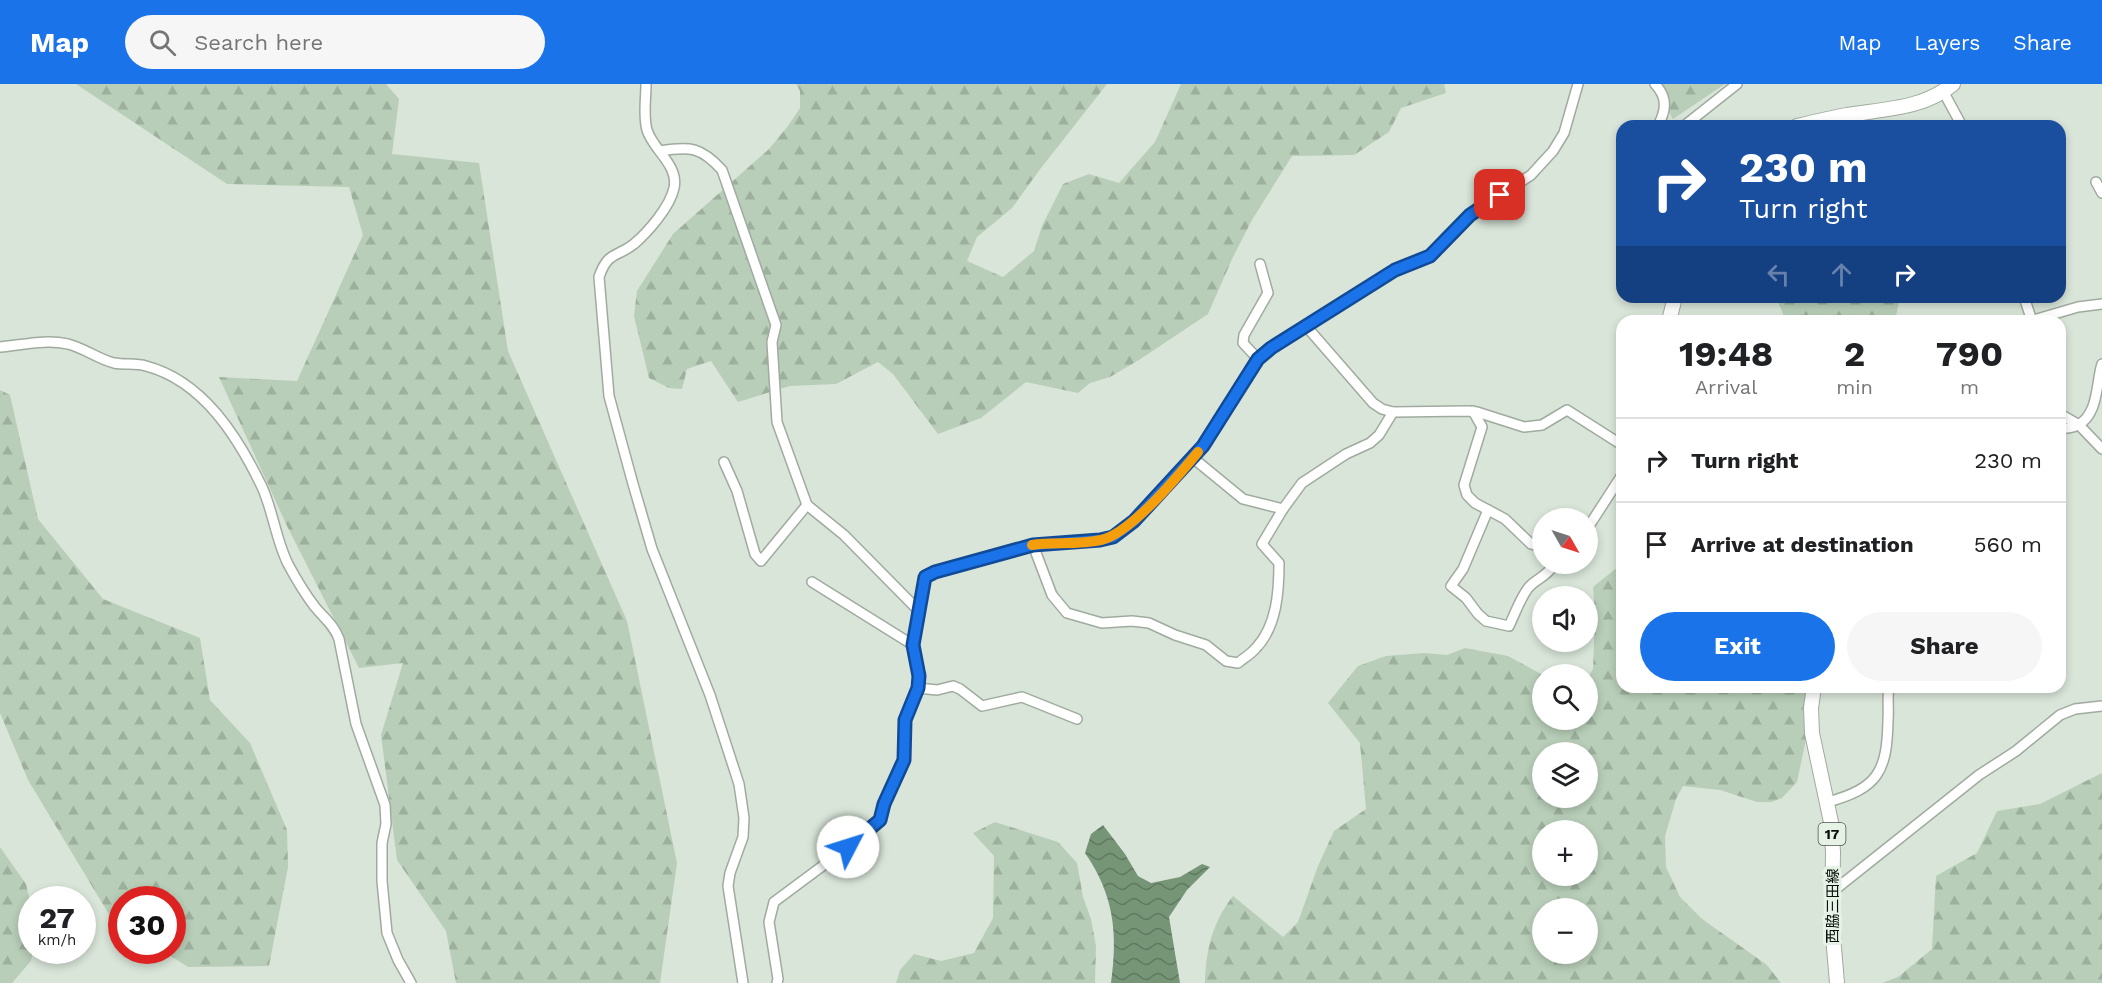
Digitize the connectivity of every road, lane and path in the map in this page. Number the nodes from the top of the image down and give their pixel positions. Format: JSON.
{"nodes":[{"id":1,"x":646,"y":84,"type":"edge"},
{"id":2,"x":1578,"y":84,"type":"edge"},
{"id":3,"x":1655,"y":84,"type":"edge"},
{"id":4,"x":1737,"y":84,"type":"edge"},
{"id":5,"x":1948,"y":88,"type":"edge"},
{"id":6,"x":1661,"y":120,"type":"edge"},
{"id":7,"x":1692,"y":120,"type":"edge"},
{"id":8,"x":1825,"y":120,"type":"edge"},
{"id":9,"x":1960,"y":120,"type":"edge"},
{"id":10,"x":660,"y":151,"type":"junction"},
{"id":11,"x":2100,"y":180,"type":"edge"},
{"id":12,"x":2102,"y":193,"type":"edge"},
{"id":13,"x":1260,"y":264,"type":"dead end"},
{"id":14,"x":2102,"y":304,"type":"edge"},
{"id":15,"x":2051,"y":315,"type":"edge"},
{"id":16,"x":1306,"y":326,"type":"junction"},
{"id":17,"x":0,"y":346,"type":"edge"},
{"id":18,"x":1258,"y":359,"type":"junction"},
{"id":19,"x":2102,"y":364,"type":"edge"},
{"id":20,"x":1473,"y":411,"type":"junction"},
{"id":21,"x":1393,"y":412,"type":"junction"},
{"id":22,"x":2066,"y":417,"type":"edge"},
{"id":23,"x":2079,"y":425,"type":"junction"},
{"id":24,"x":2066,"y":428,"type":"edge"},
{"id":25,"x":1616,"y":441,"type":"edge"},
{"id":26,"x":2102,"y":448,"type":"edge"},
{"id":27,"x":1193,"y":458,"type":"junction"},
{"id":28,"x":724,"y":462,"type":"dead end"},
{"id":29,"x":1616,"y":484,"type":"edge"},
{"id":30,"x":807,"y":505,"type":"junction"},
{"id":31,"x":1283,"y":509,"type":"junction"},
{"id":32,"x":1488,"y":510,"type":"junction"},
{"id":33,"x":1598,"y":512,"type":"edge"},
{"id":34,"x":1532,"y":544,"type":"edge"},
{"id":35,"x":1033,"y":545,"type":"junction"},
{"id":36,"x":1548,"y":574,"type":"edge"},
{"id":37,"x":812,"y":582,"type":"dead end"},
{"id":38,"x":919,"y":611,"type":"junction"},
{"id":39,"x":913,"y":645,"type":"junction"},
{"id":40,"x":918,"y":688,"type":"junction"},
{"id":41,"x":1813,"y":693,"type":"edge"},
{"id":42,"x":1889,"y":693,"type":"edge"},
{"id":43,"x":2102,"y":706,"type":"edge"},
{"id":44,"x":1077,"y":719,"type":"dead end"},
{"id":45,"x":1828,"y":802,"type":"junction"},
{"id":46,"x":1832,"y":892,"type":"junction"},
{"id":47,"x":411,"y":983,"type":"edge"},
{"id":48,"x":743,"y":983,"type":"edge"},
{"id":49,"x":777,"y":983,"type":"edge"},
{"id":50,"x":1837,"y":983,"type":"edge"}],
"edges":[{"from":1,"to":10,"type":"street"},
{"from":2,"to":16,"type":"street"},
{"from":3,"to":6,"type":"street"},
{"from":4,"to":7,"type":"street"},
{"from":5,"to":8,"type":"main road"},
{"from":5,"to":9,"type":"street"},
{"from":10,"to":30,"type":"street"},
{"from":10,"to":48,"type":"street"},
{"from":11,"to":12,"type":"street"},
{"from":13,"to":18,"type":"street"},
{"from":14,"to":15,"type":"street"},
{"from":16,"to":18,"type":"street"},
{"from":16,"to":21,"type":"street"},
{"from":17,"to":47,"type":"street"},
{"from":18,"to":27,"type":"street"},
{"from":19,"to":23,"type":"street"},
{"from":20,"to":21,"type":"street"},
{"from":20,"to":25,"type":"street"},
{"from":20,"to":32,"type":"street"},
{"from":21,"to":31,"type":"street"},
{"from":22,"to":23,"type":"street"},
{"from":23,"to":24,"type":"street"},
{"from":23,"to":26,"type":"street"},
{"from":27,"to":31,"type":"street"},
{"from":27,"to":35,"type":"street"},
{"from":28,"to":30,"type":"street"},
{"from":29,"to":33,"type":"street"},
{"from":30,"to":38,"type":"street"},
{"from":31,"to":35,"type":"street"},
{"from":32,"to":34,"type":"street"},
{"from":32,"to":36,"type":"street"},
{"from":35,"to":38,"type":"street"},
{"from":37,"to":39,"type":"street"},
{"from":38,"to":39,"type":"street"},
{"from":39,"to":40,"type":"street"},
{"from":40,"to":44,"type":"street"},
{"from":40,"to":49,"type":"street"},
{"from":41,"to":45,"type":"main road","name":"西脇三田線","number":"17"},
{"from":42,"to":45,"type":"street"},
{"from":43,"to":46,"type":"street"},
{"from":45,"to":46,"type":"main road","name":"西脇三田線","number":"17"},
{"from":46,"to":50,"type":"main road","name":"西脇三田線","number":"17"}]}
